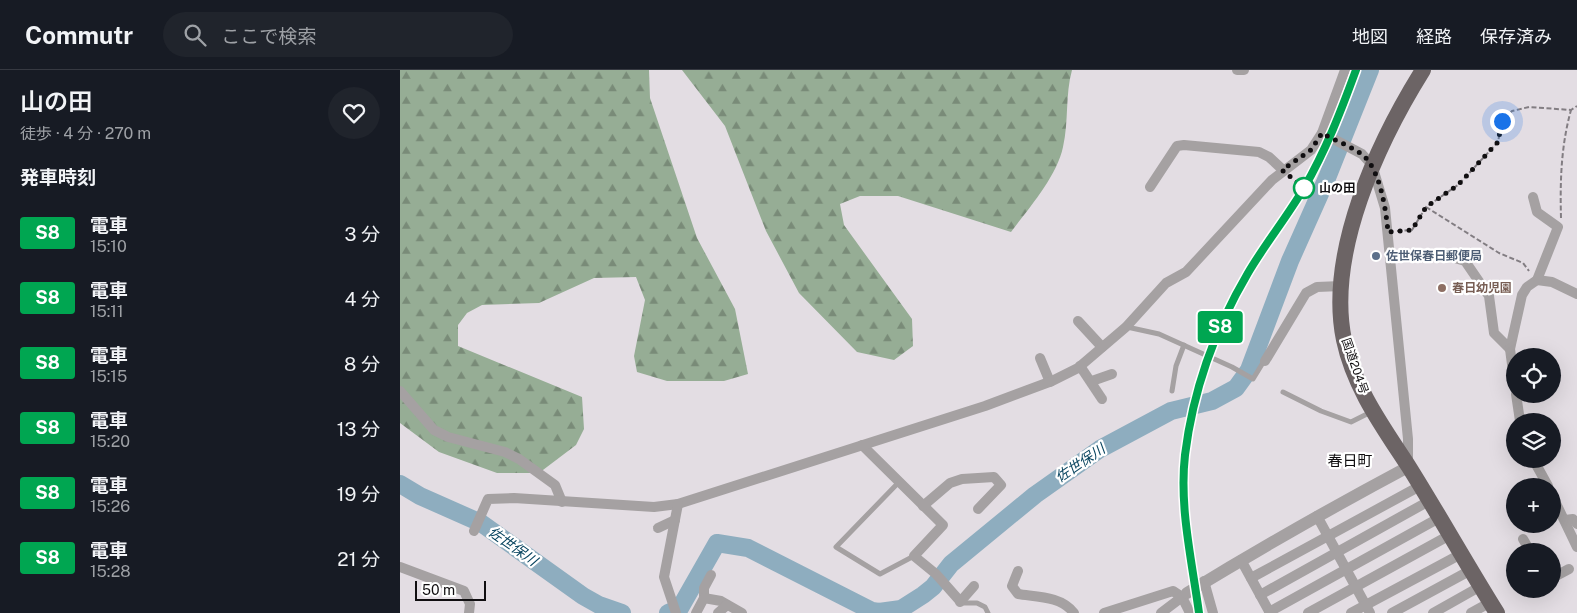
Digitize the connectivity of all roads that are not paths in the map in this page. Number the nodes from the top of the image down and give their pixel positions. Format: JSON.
{"nodes":[{"id":1,"x":1237,"y":70,"type":"edge"},
{"id":2,"x":1244,"y":70,"type":"edge"},
{"id":3,"x":1345,"y":70,"type":"edge"},
{"id":4,"x":1423,"y":70,"type":"edge"},
{"id":5,"x":1322,"y":133,"type":"junction"},
{"id":6,"x":1367,"y":159,"type":"junction"},
{"id":7,"x":1282,"y":170,"type":"junction"},
{"id":8,"x":1155,"y":185,"type":"dead end"},
{"id":9,"x":1533,"y":197,"type":"dead end"},
{"id":10,"x":1448,"y":256,"type":"dead end"},
{"id":11,"x":1537,"y":280,"type":"junction"},
{"id":12,"x":1341,"y":286,"type":"junction"},
{"id":13,"x":1577,"y":294,"type":"edge"},
{"id":14,"x":1078,"y":326,"type":"dead end"},
{"id":15,"x":1126,"y":326,"type":"junction"},
{"id":16,"x":1184,"y":345,"type":"junction"},
{"id":17,"x":1102,"y":347,"type":"junction"},
{"id":18,"x":1509,"y":348,"type":"edge"},
{"id":19,"x":1510,"y":348,"type":"edge"},
{"id":20,"x":1040,"y":358,"type":"dead end"},
{"id":21,"x":1265,"y":361,"type":"joint"},
{"id":22,"x":1080,"y":366,"type":"junction"},
{"id":23,"x":1112,"y":374,"type":"dead end"},
{"id":24,"x":1092,"y":381,"type":"junction"},
{"id":25,"x":1050,"y":382,"type":"junction"},
{"id":26,"x":400,"y":391,"type":"edge"},
{"id":27,"x":1172,"y":391,"type":"dead end"},
{"id":28,"x":1283,"y":392,"type":"dead end"},
{"id":29,"x":1102,"y":400,"type":"dead end"},
{"id":30,"x":1372,"y":411,"type":"junction"},
{"id":31,"x":862,"y":445,"type":"junction"},
{"id":32,"x":1408,"y":467,"type":"junction"},
{"id":33,"x":899,"y":482,"type":"junction"},
{"id":34,"x":1420,"y":486,"type":"junction"},
{"id":35,"x":1429,"y":501,"type":"junction"},
{"id":36,"x":562,"y":502,"type":"junction"},
{"id":37,"x":678,"y":504,"type":"junction"},
{"id":38,"x":923,"y":506,"type":"junction"},
{"id":39,"x":978,"y":509,"type":"dead end"},
{"id":40,"x":1561,"y":512,"type":"edge"},
{"id":41,"x":1317,"y":516,"type":"junction"},
{"id":42,"x":1439,"y":518,"type":"junction"},
{"id":43,"x":675,"y":520,"type":"junction"},
{"id":44,"x":1565,"y":520,"type":"junction"},
{"id":45,"x":1577,"y":524,"type":"edge"},
{"id":46,"x":658,"y":528,"type":"dead end"},
{"id":47,"x":474,"y":531,"type":"dead end"},
{"id":48,"x":1328,"y":536,"type":"junction"},
{"id":49,"x":1450,"y":536,"type":"junction"},
{"id":50,"x":1524,"y":539,"type":"dead end"},
{"id":51,"x":1526,"y":543,"type":"edge"},
{"id":52,"x":1577,"y":548,"type":"edge"},
{"id":53,"x":1337,"y":553,"type":"junction"},
{"id":54,"x":1461,"y":554,"type":"junction"},
{"id":55,"x":914,"y":556,"type":"junction"},
{"id":56,"x":1240,"y":560,"type":"junction"},
{"id":57,"x":400,"y":567,"type":"edge"},
{"id":58,"x":1346,"y":569,"type":"junction"},
{"id":59,"x":1471,"y":570,"type":"junction"},
{"id":60,"x":1018,"y":571,"type":"dead end"},
{"id":61,"x":711,"y":575,"type":"dead end"},
{"id":62,"x":1251,"y":578,"type":"junction"},
{"id":63,"x":1203,"y":583,"type":"junction"},
{"id":64,"x":974,"y":586,"type":"dead end"},
{"id":65,"x":1481,"y":586,"type":"junction"},
{"id":66,"x":1356,"y":587,"type":"junction"},
{"id":67,"x":1184,"y":595,"type":"junction"},
{"id":68,"x":1260,"y":595,"type":"junction"},
{"id":69,"x":704,"y":598,"type":"junction"},
{"id":70,"x":960,"y":601,"type":"junction"},
{"id":71,"x":727,"y":605,"type":"junction"},
{"id":72,"x":1494,"y":608,"type":"edge"},
{"id":73,"x":1368,"y":609,"type":"edge"},
{"id":74,"x":1270,"y":612,"type":"edge"},
{"id":75,"x":469,"y":613,"type":"edge"},
{"id":76,"x":676,"y":613,"type":"edge"},
{"id":77,"x":696,"y":613,"type":"edge"},
{"id":78,"x":718,"y":613,"type":"edge"},
{"id":79,"x":742,"y":613,"type":"edge"},
{"id":80,"x":988,"y":613,"type":"edge"},
{"id":81,"x":1074,"y":613,"type":"edge"},
{"id":82,"x":1104,"y":613,"type":"edge"},
{"id":83,"x":1160,"y":613,"type":"edge"},
{"id":84,"x":1190,"y":613,"type":"edge"},
{"id":85,"x":1213,"y":613,"type":"edge"},
{"id":86,"x":1308,"y":613,"type":"edge"},
{"id":87,"x":1351,"y":613,"type":"edge"},
{"id":88,"x":1392,"y":613,"type":"edge"},
{"id":89,"x":1433,"y":613,"type":"edge"},
{"id":90,"x":1471,"y":613,"type":"edge"}],
"edges":[{"from":1,"to":2,"type":"street"},
{"from":3,"to":5,"type":"street"},
{"from":4,"to":6,"type":"highway","name":"国道204号"},
{"from":5,"to":6,"type":"street"},
{"from":5,"to":7,"type":"street"},
{"from":6,"to":12,"type":"highway","name":"国道204号"},
{"from":6,"to":32,"type":"street"},
{"from":7,"to":8,"type":"street"},
{"from":7,"to":15,"type":"street"},
{"from":9,"to":11,"type":"street"},
{"from":10,"to":18,"type":"street"},
{"from":11,"to":13,"type":"street"},
{"from":11,"to":19,"type":"street"},
{"from":12,"to":21,"type":"street"},
{"from":12,"to":30,"type":"highway","name":"国道204号"},
{"from":14,"to":17,"type":"street"},
{"from":15,"to":16,"type":"lane"},
{"from":15,"to":17,"type":"street"},
{"from":16,"to":21,"type":"lane"},
{"from":16,"to":27,"type":"lane"},
{"from":17,"to":22,"type":"street"},
{"from":20,"to":25,"type":"street"},
{"from":22,"to":24,"type":"street"},
{"from":22,"to":25,"type":"street"},
{"from":23,"to":24,"type":"street"},
{"from":24,"to":29,"type":"street"},
{"from":25,"to":31,"type":"street"},
{"from":26,"to":36,"type":"street"},
{"from":28,"to":30,"type":"lane"},
{"from":30,"to":32,"type":"highway","name":"国道204号"},
{"from":31,"to":33,"type":"street"},
{"from":31,"to":37,"type":"street"},
{"from":32,"to":34,"type":"highway","name":"国道204号"},
{"from":32,"to":41,"type":"street"},
{"from":33,"to":38,"type":"street"},
{"from":33,"to":55,"type":"lane"},
{"from":34,"to":35,"type":"highway","name":"国道204号"},
{"from":34,"to":48,"type":"street"},
{"from":35,"to":42,"type":"highway","name":"国道204号"},
{"from":35,"to":53,"type":"street"},
{"from":36,"to":37,"type":"street"},
{"from":36,"to":47,"type":"street"},
{"from":37,"to":43,"type":"street"},
{"from":38,"to":39,"type":"street"},
{"from":38,"to":55,"type":"street"},
{"from":40,"to":44,"type":"street"},
{"from":41,"to":48,"type":"street"},
{"from":41,"to":56,"type":"street"},
{"from":42,"to":49,"type":"highway","name":"国道204号"},
{"from":42,"to":58,"type":"street"},
{"from":43,"to":46,"type":"street"},
{"from":43,"to":76,"type":"street"},
{"from":44,"to":45,"type":"street"},
{"from":44,"to":52,"type":"street"},
{"from":48,"to":53,"type":"street"},
{"from":48,"to":62,"type":"street"},
{"from":49,"to":54,"type":"highway","name":"国道204号"},
{"from":49,"to":66,"type":"street"},
{"from":50,"to":51,"type":"street"},
{"from":53,"to":58,"type":"street"},
{"from":53,"to":68,"type":"street"},
{"from":54,"to":59,"type":"highway","name":"国道204号"},
{"from":54,"to":73,"type":"street"},
{"from":55,"to":70,"type":"street"},
{"from":56,"to":62,"type":"street"},
{"from":56,"to":63,"type":"street"},
{"from":57,"to":75,"type":"street"},
{"from":58,"to":66,"type":"street"},
{"from":58,"to":74,"type":"street"},
{"from":59,"to":65,"type":"highway","name":"国道204号"},
{"from":59,"to":88,"type":"street"},
{"from":60,"to":81,"type":"street"},
{"from":61,"to":69,"type":"street"},
{"from":62,"to":68,"type":"street"},
{"from":63,"to":67,"type":"street"},
{"from":63,"to":85,"type":"street"},
{"from":64,"to":70,"type":"street"},
{"from":65,"to":72,"type":"highway","name":"国道204号"},
{"from":65,"to":89,"type":"street"},
{"from":66,"to":73,"type":"street"},
{"from":66,"to":86,"type":"street"},
{"from":67,"to":82,"type":"street"},
{"from":67,"to":83,"type":"street"},
{"from":67,"to":84,"type":"street"},
{"from":68,"to":74,"type":"street"},
{"from":69,"to":71,"type":"street"},
{"from":69,"to":77,"type":"street"},
{"from":70,"to":80,"type":"lane"},
{"from":71,"to":78,"type":"street"},
{"from":71,"to":79,"type":"street"},
{"from":72,"to":90,"type":"street"},
{"from":73,"to":87,"type":"street"}]}
